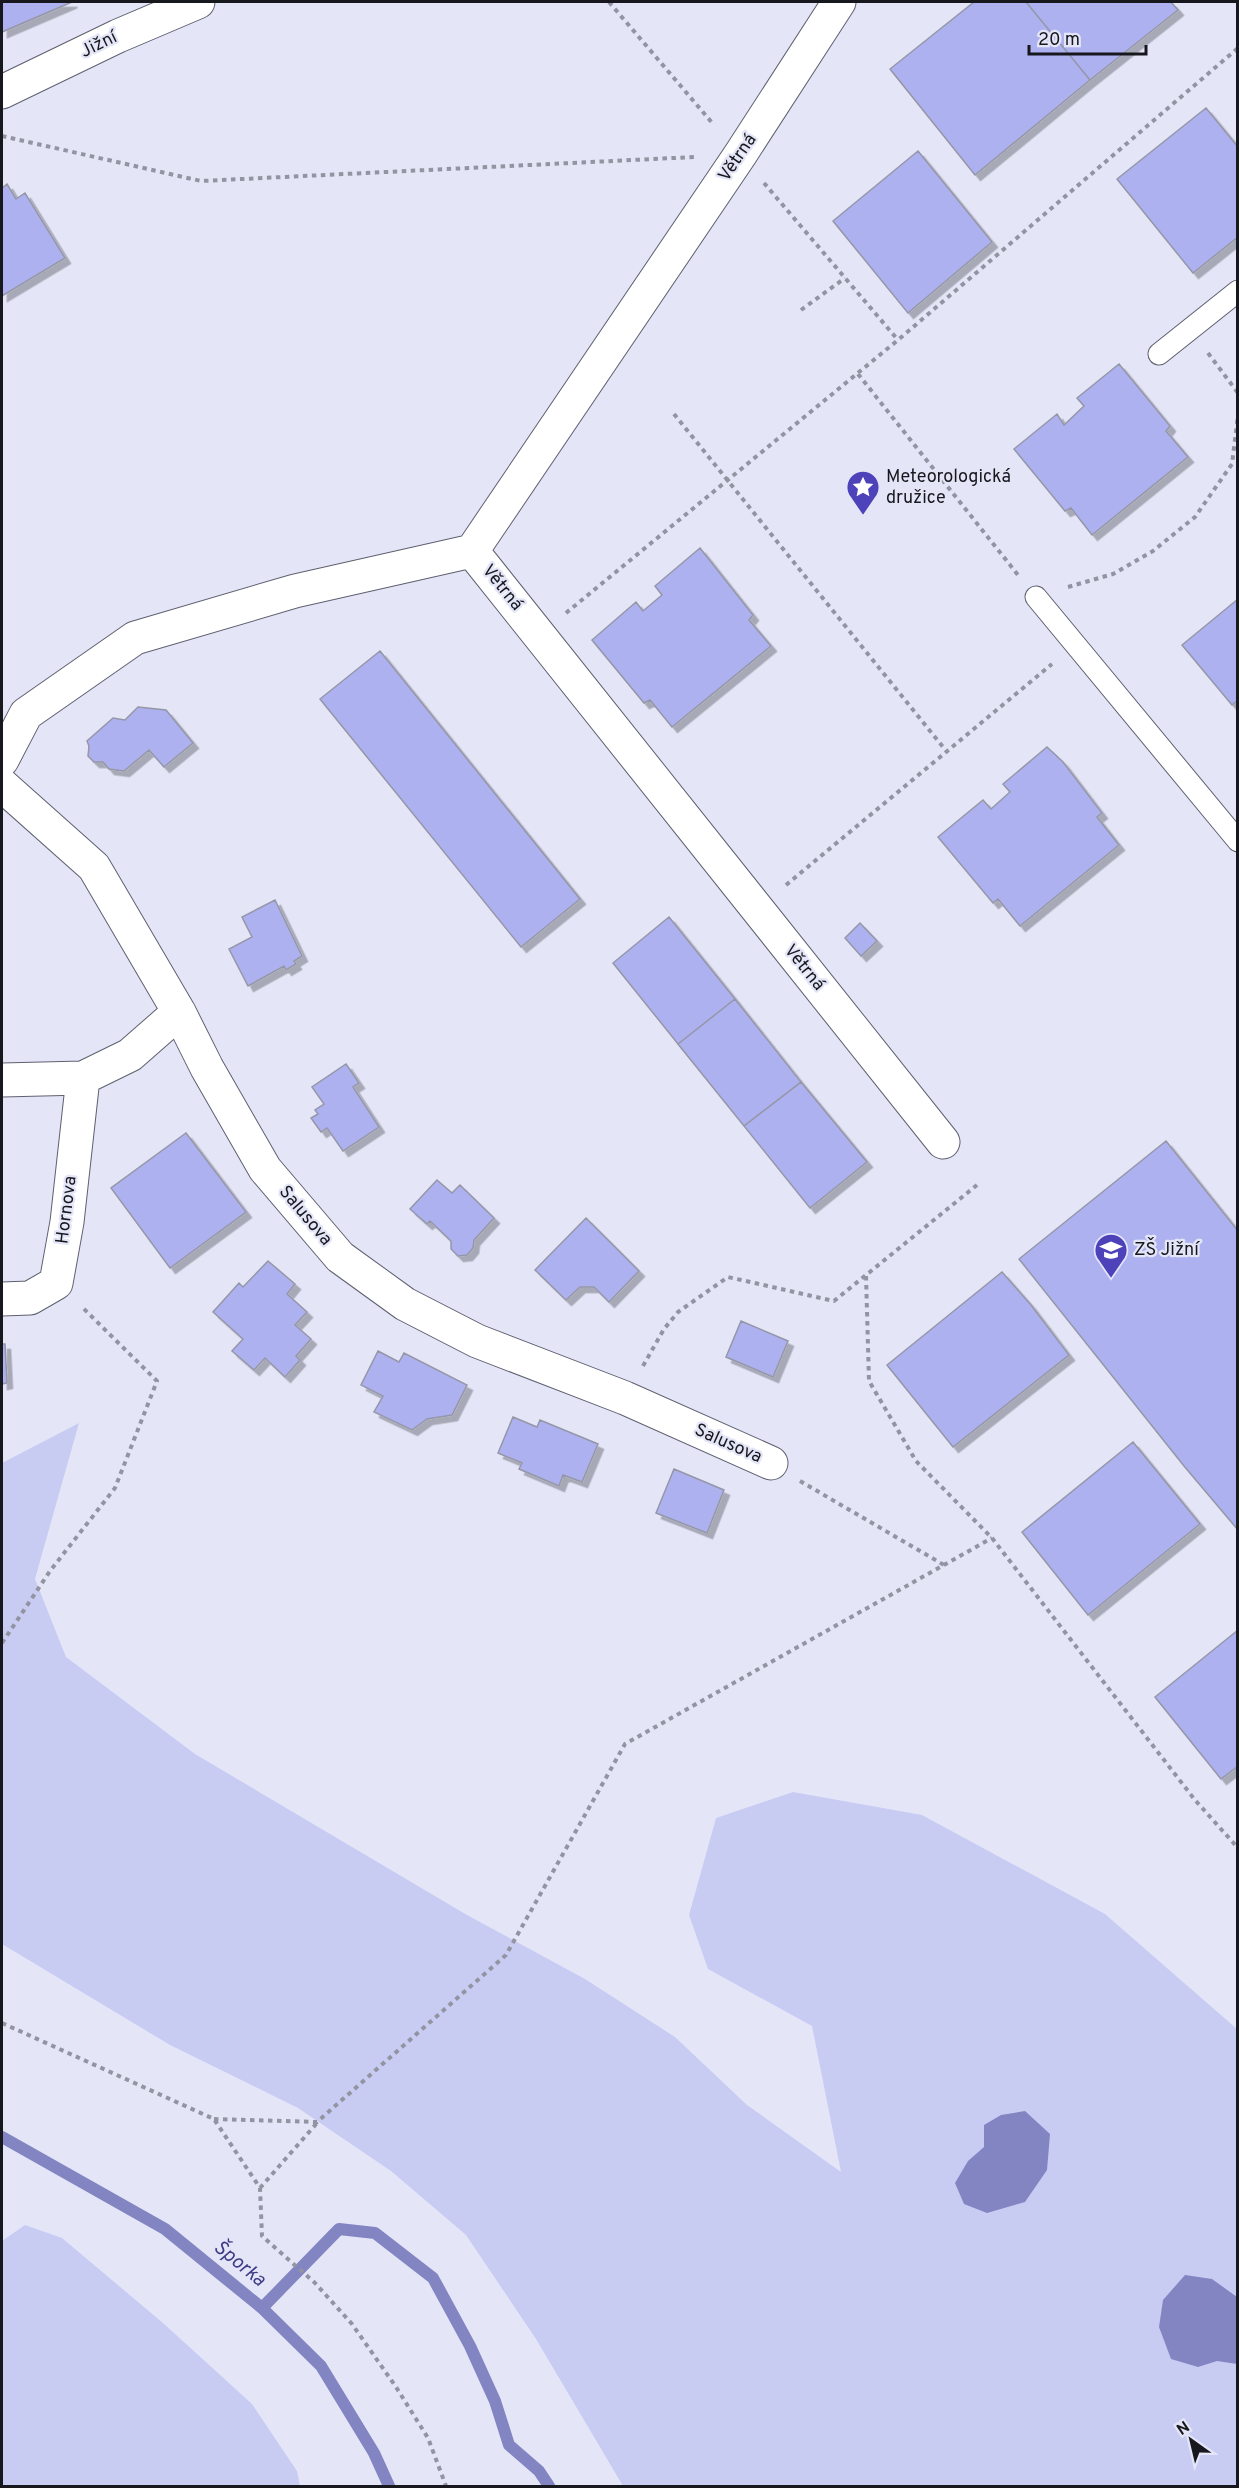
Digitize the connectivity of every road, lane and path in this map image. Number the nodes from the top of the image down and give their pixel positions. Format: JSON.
{"nodes":[{"id":1,"x":198,"y":2,"type":"edge"},
{"id":2,"x":609,"y":2,"type":"edge"},
{"id":3,"x":839,"y":2,"type":"edge"},
{"id":4,"x":1238,"y":48,"type":"edge"},
{"id":5,"x":2,"y":93,"type":"edge"},
{"id":6,"x":2,"y":136,"type":"edge"},
{"id":7,"x":740,"y":155,"type":"junction"},
{"id":8,"x":845,"y":278,"type":"junction"},
{"id":9,"x":1238,"y":291,"type":"edge"},
{"id":10,"x":801,"y":310,"type":"dead end"},
{"id":11,"x":1190,"y":329,"type":"junction"},
{"id":12,"x":898,"y":340,"type":"junction"},
{"id":13,"x":1159,"y":354,"type":"dead end"},
{"id":14,"x":858,"y":374,"type":"junction"},
{"id":15,"x":1238,"y":393,"type":"edge"},
{"id":16,"x":674,"y":414,"type":"dead end"},
{"id":17,"x":1238,"y":416,"type":"edge"},
{"id":18,"x":727,"y":481,"type":"junction"},
{"id":19,"x":472,"y":551,"type":"junction"},
{"id":20,"x":1036,"y":597,"type":"junction"},
{"id":21,"x":540,"y":634,"type":"junction"},
{"id":22,"x":1075,"y":645,"type":"junction"},
{"id":23,"x":947,"y":752,"type":"junction"},
{"id":24,"x":2,"y":760,"type":"edge"},
{"id":25,"x":2,"y":785,"type":"edge"},
{"id":26,"x":1238,"y":841,"type":"edge"},
{"id":27,"x":757,"y":909,"type":"junction"},
{"id":28,"x":179,"y":1012,"type":"junction"},
{"id":29,"x":83,"y":1078,"type":"junction"},
{"id":30,"x":2,"y":1080,"type":"edge"},
{"id":31,"x":943,"y":1142,"type":"dead end"},
{"id":32,"x":977,"y":1185,"type":"dead end"},
{"id":33,"x":866,"y":1275,"type":"junction"},
{"id":34,"x":56,"y":1283,"type":"junction"},
{"id":35,"x":2,"y":1299,"type":"edge"},
{"id":36,"x":624,"y":1398,"type":"junction"},
{"id":37,"x":771,"y":1463,"type":"joint"},
{"id":38,"x":992,"y":1538,"type":"junction"},
{"id":39,"x":944,"y":1566,"type":"junction"},
{"id":40,"x":2,"y":1643,"type":"edge"},
{"id":41,"x":1238,"y":1848,"type":"edge"},
{"id":42,"x":2,"y":2023,"type":"edge"},
{"id":43,"x":214,"y":2119,"type":"junction"},
{"id":44,"x":317,"y":2122,"type":"junction"},
{"id":45,"x":260,"y":2188,"type":"junction"},
{"id":46,"x":446,"y":2487,"type":"edge"}],
"edges":[{"from":1,"to":5,"type":"street","name":"Jižní"},
{"from":2,"to":7,"type":"path"},
{"from":3,"to":7,"type":"street","name":"Větrná"},
{"from":4,"to":12,"type":"path"},
{"from":6,"to":7,"type":"path"},
{"from":7,"to":8,"type":"path"},
{"from":7,"to":19,"type":"street","name":"Větrná"},
{"from":8,"to":10,"type":"path"},
{"from":8,"to":12,"type":"path"},
{"from":9,"to":11,"type":"lane"},
{"from":11,"to":13,"type":"lane"},
{"from":11,"to":15,"type":"path"},
{"from":12,"to":14,"type":"path"},
{"from":14,"to":18,"type":"path"},
{"from":14,"to":20,"type":"path"},
{"from":16,"to":18,"type":"path"},
{"from":17,"to":20,"type":"path"},
{"from":18,"to":21,"type":"path"},
{"from":18,"to":23,"type":"path"},
{"from":19,"to":21,"type":"street","name":"Větrná"},
{"from":19,"to":24,"type":"street"},
{"from":20,"to":22,"type":"lane"},
{"from":21,"to":27,"type":"street","name":"Větrná"},
{"from":22,"to":23,"type":"path"},
{"from":22,"to":26,"type":"lane"},
{"from":23,"to":27,"type":"path"},
{"from":25,"to":28,"type":"street","name":"Salusova"},
{"from":27,"to":31,"type":"street","name":"Větrná"},
{"from":28,"to":29,"type":"street"},
{"from":28,"to":36,"type":"street","name":"Salusova"},
{"from":29,"to":30,"type":"street"},
{"from":29,"to":34,"type":"street","name":"Hornova"},
{"from":32,"to":33,"type":"path"},
{"from":33,"to":36,"type":"path"},
{"from":33,"to":38,"type":"path"},
{"from":34,"to":35,"type":"street"},
{"from":34,"to":40,"type":"path"},
{"from":36,"to":37,"type":"street","name":"Salusova"},
{"from":37,"to":39,"type":"path"},
{"from":38,"to":39,"type":"path"},
{"from":38,"to":41,"type":"path"},
{"from":39,"to":44,"type":"path"},
{"from":42,"to":43,"type":"path"},
{"from":43,"to":44,"type":"path"},
{"from":43,"to":45,"type":"path"},
{"from":44,"to":45,"type":"path"},
{"from":45,"to":46,"type":"path"}]}
